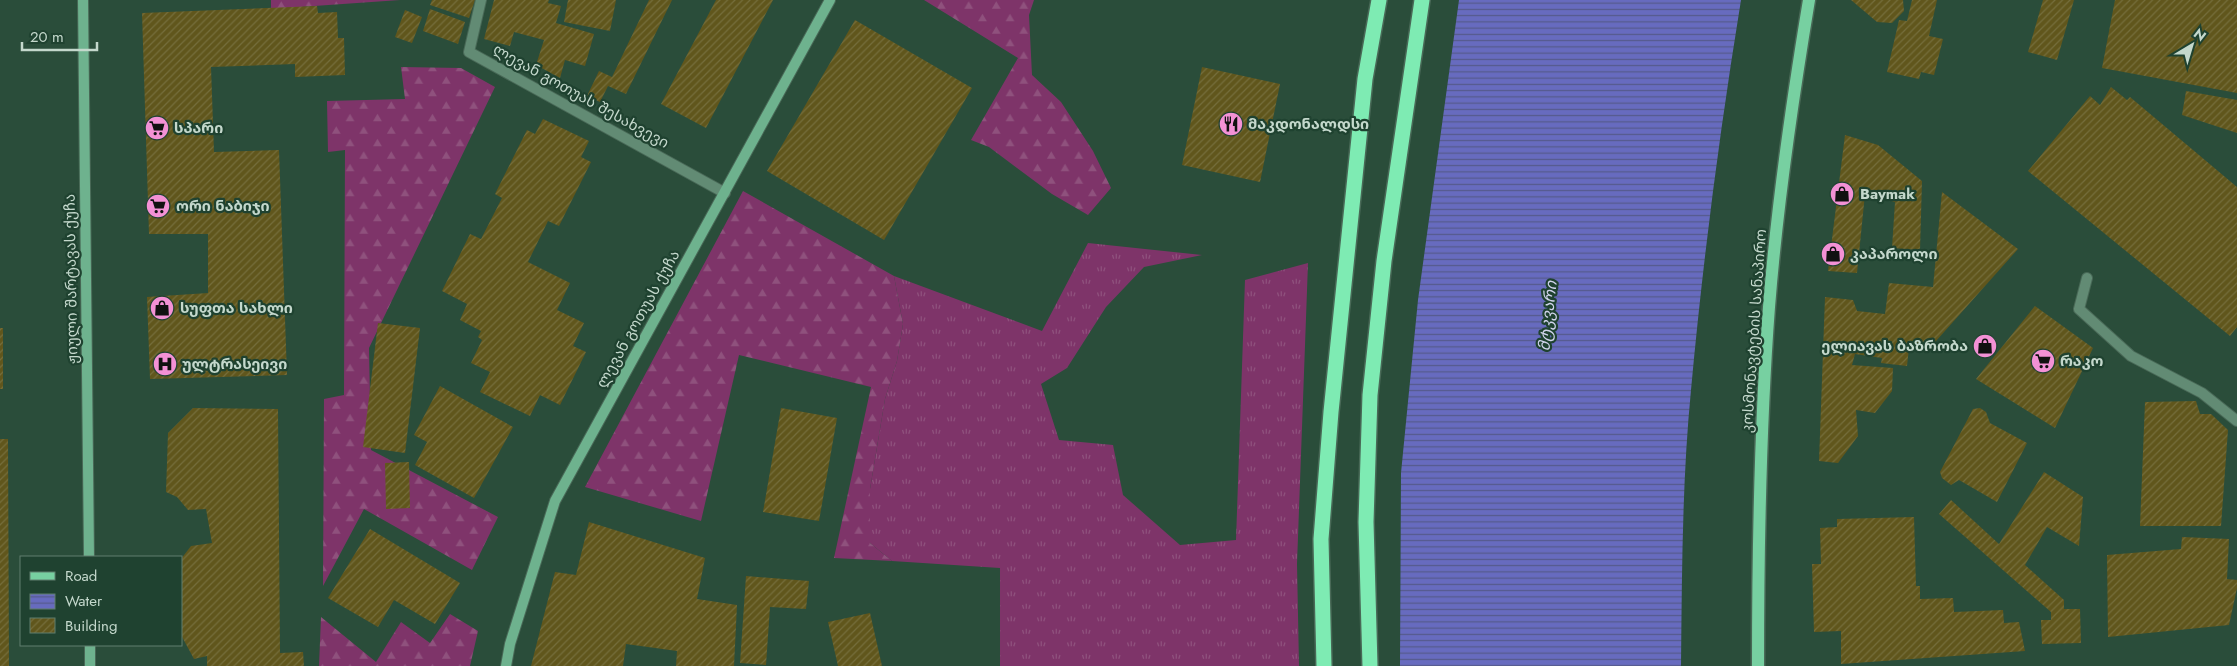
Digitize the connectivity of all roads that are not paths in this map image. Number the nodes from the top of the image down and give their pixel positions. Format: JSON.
{"nodes":[{"id":1,"x":83,"y":0,"type":"edge"},
{"id":2,"x":481,"y":0,"type":"edge"},
{"id":3,"x":830,"y":0,"type":"edge"},
{"id":4,"x":1379,"y":0,"type":"edge"},
{"id":5,"x":1422,"y":0,"type":"edge"},
{"id":6,"x":1809,"y":0,"type":"edge"},
{"id":7,"x":724,"y":193,"type":"junction"},
{"id":8,"x":2087,"y":278,"type":"dead end"},
{"id":9,"x":2237,"y":421,"type":"edge"},
{"id":10,"x":89,"y":556,"type":"edge"},
{"id":11,"x":90,"y":646,"type":"edge"},
{"id":12,"x":90,"y":666,"type":"edge"},
{"id":13,"x":506,"y":666,"type":"edge"},
{"id":14,"x":1324,"y":666,"type":"edge"},
{"id":15,"x":1370,"y":666,"type":"edge"},
{"id":16,"x":1758,"y":666,"type":"edge"}],
"edges":[{"from":1,"to":10,"type":"street","name":"ჟიული შარტავას ქუჩა"},
{"from":2,"to":7,"type":"street","name":"ლევან გოთუას შესახვევი"},
{"from":3,"to":7,"type":"street","name":"ლევან გოთუას ქუჩა"},
{"from":4,"to":14,"type":"highway"},
{"from":5,"to":15,"type":"highway"},
{"from":6,"to":16,"type":"main road","name":"კოსმონავტების სანაპირო"},
{"from":7,"to":13,"type":"street","name":"ლევან გოთუას ქუჩა"},
{"from":8,"to":9,"type":"street"},
{"from":11,"to":12,"type":"street"}]}
